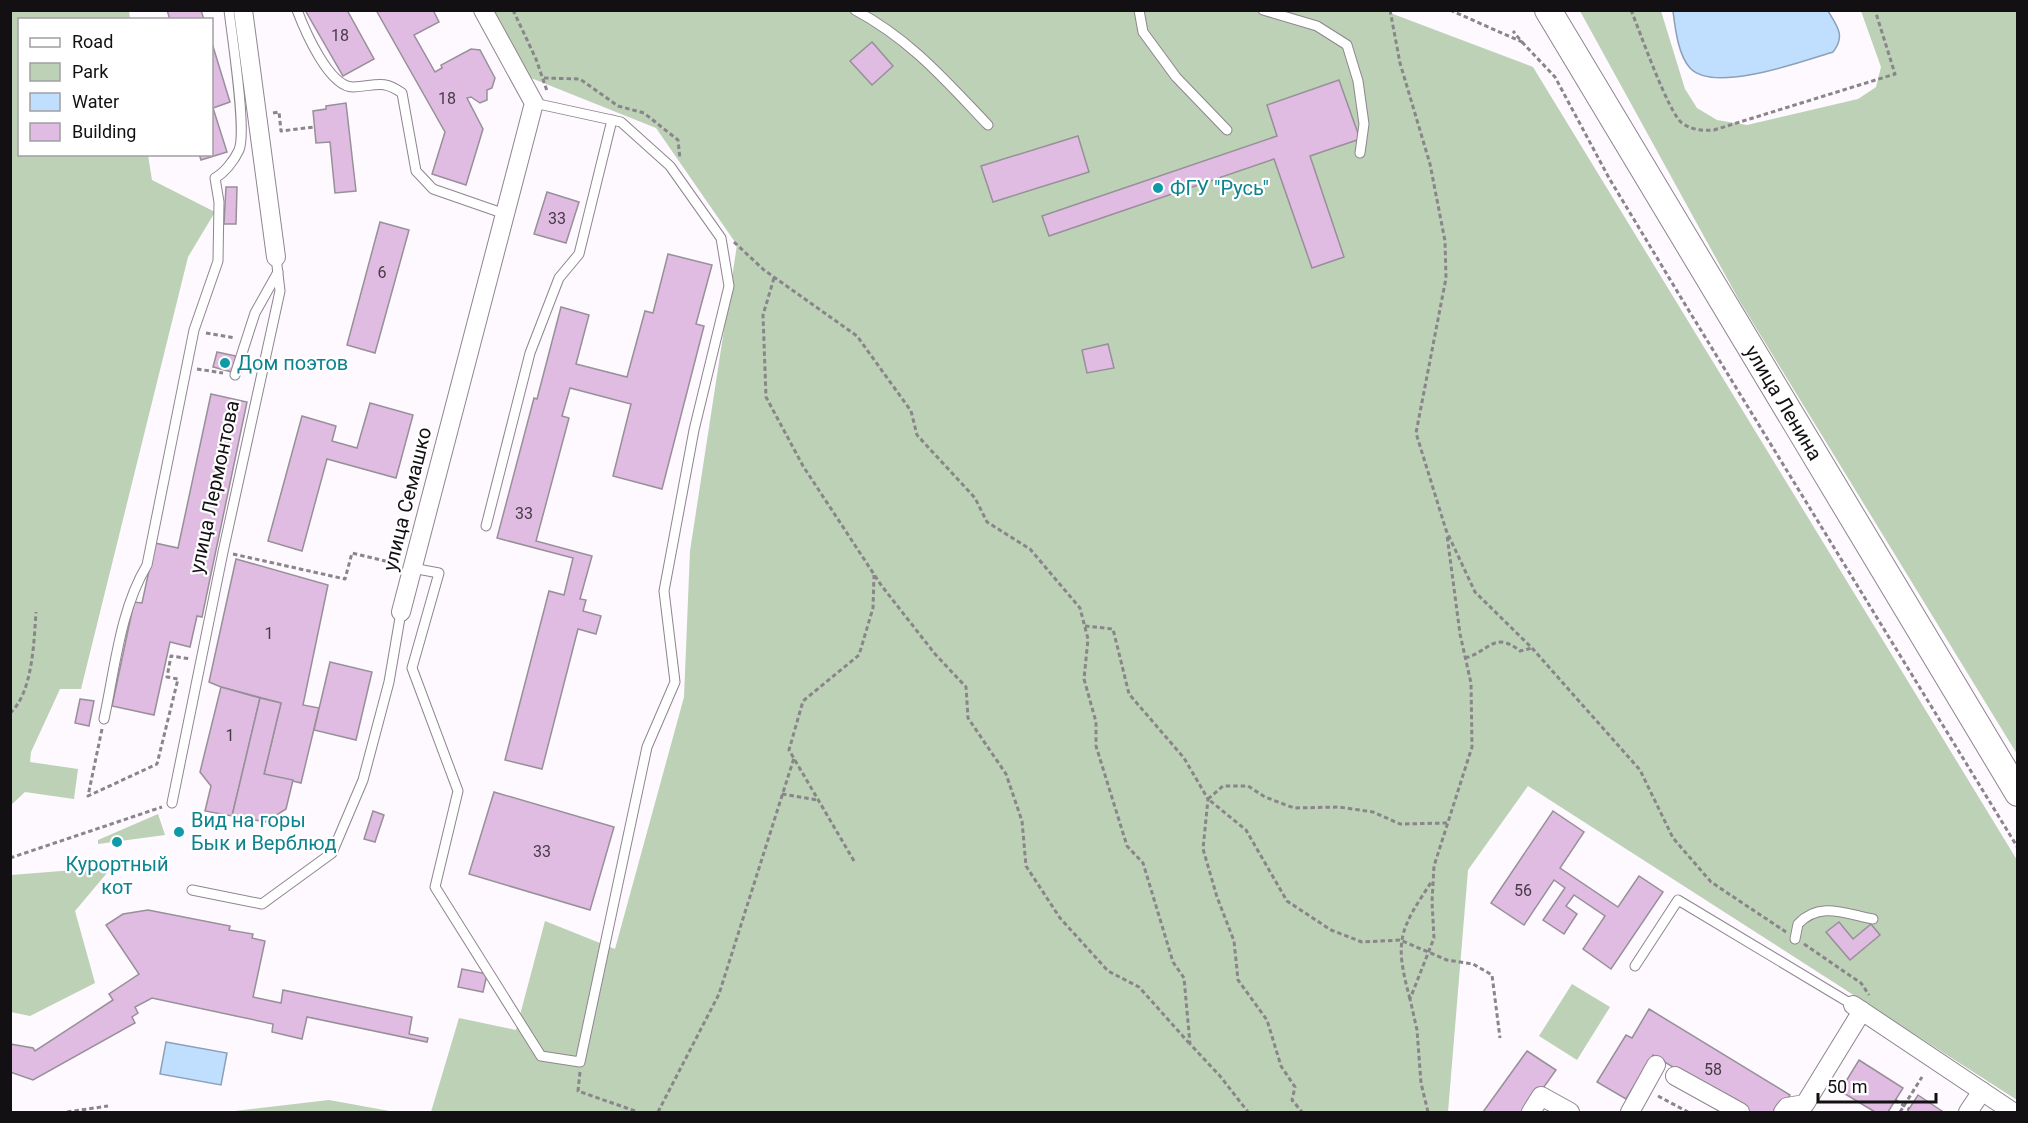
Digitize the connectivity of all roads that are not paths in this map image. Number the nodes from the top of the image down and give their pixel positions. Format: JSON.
{"nodes":[{"id":1,"x":229,"y":10,"type":"edge"},
{"id":2,"x":243,"y":10,"type":"edge"},
{"id":3,"x":297,"y":10,"type":"edge"},
{"id":4,"x":483,"y":10,"type":"edge"},
{"id":5,"x":855,"y":10,"type":"edge"},
{"id":6,"x":1139,"y":10,"type":"edge"},
{"id":7,"x":1263,"y":10,"type":"edge"},
{"id":8,"x":1547,"y":11,"type":"edge"},
{"id":9,"x":541,"y":104,"type":"junction"},
{"id":10,"x":612,"y":120,"type":"junction"},
{"id":11,"x":988,"y":126,"type":"dead end"},
{"id":12,"x":1227,"y":130,"type":"dead end"},
{"id":13,"x":1360,"y":153,"type":"dead end"},
{"id":14,"x":505,"y":214,"type":"junction"},
{"id":15,"x":277,"y":264,"type":"junction"},
{"id":16,"x":235,"y":375,"type":"road end"},
{"id":17,"x":486,"y":526,"type":"dead end"},
{"id":18,"x":412,"y":568,"type":"junction"},
{"id":19,"x":401,"y":612,"type":"joint"},
{"id":20,"x":104,"y":719,"type":"road end"},
{"id":21,"x":2018,"y":793,"type":"edge"},
{"id":22,"x":172,"y":803,"type":"road end"},
{"id":23,"x":192,"y":890,"type":"dead end"},
{"id":24,"x":1873,"y":919,"type":"dead end"},
{"id":25,"x":1795,"y":939,"type":"road end"},
{"id":26,"x":1635,"y":966,"type":"dead end"},
{"id":27,"x":1861,"y":1004,"type":"junction"},
{"id":28,"x":1656,"y":1065,"type":"dead end"},
{"id":29,"x":1675,"y":1076,"type":"dead end"},
{"id":30,"x":1982,"y":1091,"type":"junction"},
{"id":31,"x":1531,"y":1113,"type":"edge"},
{"id":32,"x":1570,"y":1113,"type":"edge"},
{"id":33,"x":1630,"y":1113,"type":"edge"},
{"id":34,"x":1740,"y":1113,"type":"edge"},
{"id":35,"x":1783,"y":1113,"type":"edge"},
{"id":36,"x":1968,"y":1113,"type":"edge"},
{"id":37,"x":2013,"y":1113,"type":"edge"}],
"edges":[{"from":1,"to":20,"type":"lane"},
{"from":2,"to":15,"type":"street","name":"улица Лермонтова"},
{"from":3,"to":14,"type":"lane"},
{"from":4,"to":9,"type":"street"},
{"from":5,"to":11,"type":"lane"},
{"from":6,"to":12,"type":"lane"},
{"from":7,"to":13,"type":"lane"},
{"from":8,"to":21,"type":"main road","name":"улица Ленина"},
{"from":9,"to":10,"type":"lane"},
{"from":9,"to":14,"type":"street","name":"улица Семашко"},
{"from":10,"to":17,"type":"lane"},
{"from":10,"to":18,"type":"lane"},
{"from":14,"to":18,"type":"street","name":"улица Семашко"},
{"from":15,"to":16,"type":"lane"},
{"from":15,"to":22,"type":"lane","name":"улица Лермонтова"},
{"from":18,"to":19,"type":"street","name":"улица Семашко"},
{"from":19,"to":23,"type":"lane","name":"улица Семашко"},
{"from":24,"to":25,"type":"lane"},
{"from":26,"to":27,"type":"lane"},
{"from":27,"to":30,"type":"street"},
{"from":27,"to":35,"type":"street"},
{"from":28,"to":33,"type":"street"},
{"from":29,"to":34,"type":"street"},
{"from":30,"to":36,"type":"street"},
{"from":30,"to":37,"type":"street"},
{"from":31,"to":32,"type":"street"}]}
